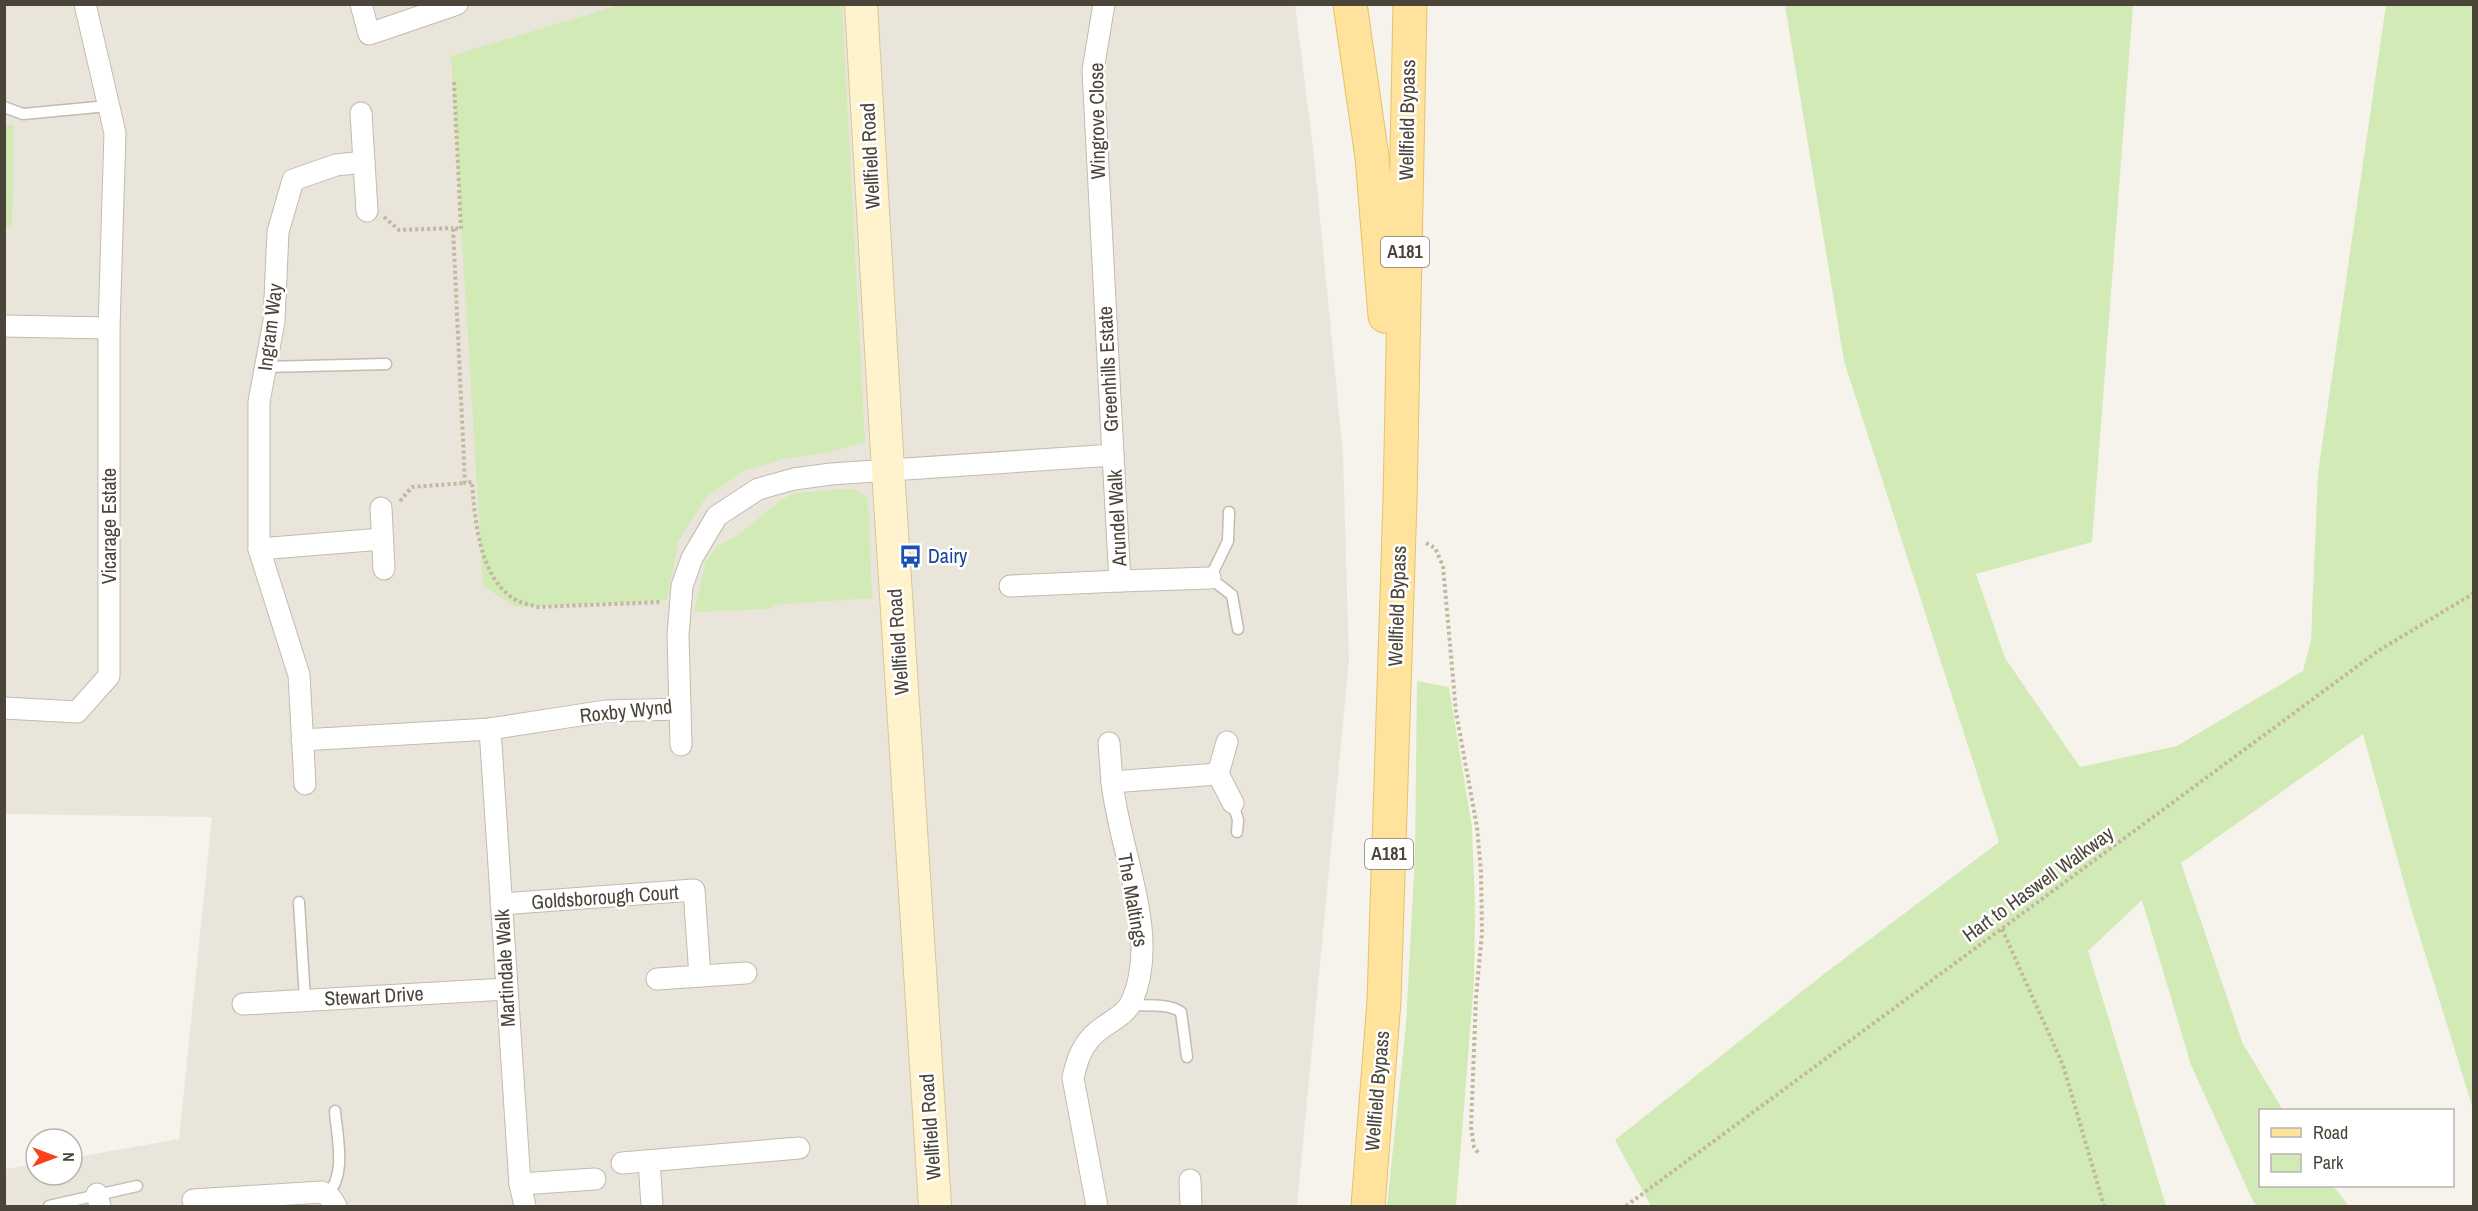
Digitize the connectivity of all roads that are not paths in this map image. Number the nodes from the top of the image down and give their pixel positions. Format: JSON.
{"nodes":[{"id":1,"x":85,"y":4,"type":"edge"},
{"id":2,"x":361,"y":4,"type":"edge"},
{"id":3,"x":457,"y":4,"type":"edge"},
{"id":4,"x":861,"y":4,"type":"edge"},
{"id":5,"x":1104,"y":4,"type":"edge"},
{"id":6,"x":1350,"y":4,"type":"edge"},
{"id":7,"x":1410,"y":4,"type":"edge"},
{"id":8,"x":108,"y":106,"type":"junction"},
{"id":9,"x":4,"y":107,"type":"edge"},
{"id":10,"x":362,"y":113,"type":"dead end"},
{"id":11,"x":364,"y":162,"type":"junction"},
{"id":12,"x":1099,"y":202,"type":"joint"},
{"id":13,"x":367,"y":211,"type":"road end"},
{"id":14,"x":4,"y":326,"type":"edge"},
{"id":15,"x":109,"y":328,"type":"junction"},
{"id":16,"x":386,"y":364,"type":"dead end"},
{"id":17,"x":266,"y":367,"type":"junction"},
{"id":18,"x":1113,"y":455,"type":"junction"},
{"id":19,"x":888,"y":471,"type":"junction"},
{"id":20,"x":1400,"y":500,"type":"junction"},
{"id":21,"x":381,"y":508,"type":"road end"},
{"id":22,"x":1229,"y":512,"type":"dead end"},
{"id":23,"x":382,"y":539,"type":"junction"},
{"id":24,"x":259,"y":549,"type":"junction"},
{"id":25,"x":384,"y":569,"type":"dead end"},
{"id":26,"x":1210,"y":578,"type":"junction"},
{"id":27,"x":1120,"y":581,"type":"junction"},
{"id":28,"x":1010,"y":586,"type":"dead end"},
{"id":29,"x":1238,"y":629,"type":"dead end"},
{"id":30,"x":4,"y":708,"type":"edge"},
{"id":31,"x":680,"y":709,"type":"junction"},
{"id":32,"x":490,"y":729,"type":"junction"},
{"id":33,"x":302,"y":740,"type":"junction"},
{"id":34,"x":1227,"y":742,"type":"dead end"},
{"id":35,"x":1109,"y":743,"type":"dead end"},
{"id":36,"x":681,"y":745,"type":"dead end"},
{"id":37,"x":1218,"y":774,"type":"junction"},
{"id":38,"x":1112,"y":782,"type":"junction"},
{"id":39,"x":305,"y":784,"type":"dead end"},
{"id":40,"x":1233,"y":803,"type":"joint"},
{"id":41,"x":1237,"y":832,"type":"dead end"},
{"id":42,"x":299,"y":902,"type":"dead end"},
{"id":43,"x":501,"y":904,"type":"junction"},
{"id":44,"x":746,"y":973,"type":"dead end"},
{"id":45,"x":700,"y":976,"type":"junction"},
{"id":46,"x":657,"y":979,"type":"dead end"},
{"id":47,"x":506,"y":989,"type":"junction"},
{"id":48,"x":304,"y":1000,"type":"junction"},
{"id":49,"x":243,"y":1004,"type":"dead end"},
{"id":50,"x":1130,"y":1005,"type":"junction"},
{"id":51,"x":1187,"y":1057,"type":"dead end"},
{"id":52,"x":335,"y":1111,"type":"dead end"},
{"id":53,"x":799,"y":1148,"type":"dead end"},
{"id":54,"x":649,"y":1161,"type":"junction"},
{"id":55,"x":622,"y":1163,"type":"dead end"},
{"id":56,"x":595,"y":1179,"type":"dead end"},
{"id":57,"x":1190,"y":1180,"type":"dead end"},
{"id":58,"x":520,"y":1184,"type":"junction"},
{"id":59,"x":137,"y":1186,"type":"dead end"},
{"id":60,"x":98,"y":1200,"type":"edge"},
{"id":61,"x":193,"y":1200,"type":"dead end"},
{"id":62,"x":331,"y":1201,"type":"edge"},
{"id":63,"x":49,"y":1206,"type":"edge"},
{"id":64,"x":525,"y":1206,"type":"edge"},
{"id":65,"x":652,"y":1206,"type":"edge"},
{"id":66,"x":935,"y":1206,"type":"edge"},
{"id":67,"x":1097,"y":1206,"type":"edge"},
{"id":68,"x":1191,"y":1206,"type":"edge"},
{"id":69,"x":1368,"y":1206,"type":"edge"}],
"edges":[{"from":1,"to":8,"type":"street","name":"Vicarage Estate"},
{"from":2,"to":3,"type":"street"},
{"from":4,"to":19,"type":"street","name":"Wellfield Road"},
{"from":5,"to":12,"type":"street","name":"Wingrove Close"},
{"from":6,"to":20,"type":"main road"},
{"from":7,"to":20,"type":"main road","name":"Wellfield Bypass","number":"A181"},
{"from":8,"to":9,"type":"lane"},
{"from":8,"to":15,"type":"street","name":"Vicarage Estate"},
{"from":10,"to":11,"type":"street"},
{"from":11,"to":13,"type":"street"},
{"from":11,"to":17,"type":"street","name":"Ingram Way"},
{"from":12,"to":18,"type":"street","name":"Greenhills Estate"},
{"from":14,"to":15,"type":"street"},
{"from":15,"to":30,"type":"street","name":"Vicarage Estate"},
{"from":16,"to":17,"type":"lane"},
{"from":17,"to":24,"type":"street","name":"Ingram Way"},
{"from":18,"to":19,"type":"street","name":"Greenhills Estate"},
{"from":18,"to":27,"type":"street","name":"Arundel Walk"},
{"from":19,"to":31,"type":"street","name":"Roxby Wynd"},
{"from":19,"to":66,"type":"street","name":"Wellfield Road"},
{"from":20,"to":69,"type":"main road","name":"Wellfield Bypass","number":"A181"},
{"from":21,"to":23,"type":"street"},
{"from":22,"to":26,"type":"lane"},
{"from":23,"to":24,"type":"street"},
{"from":23,"to":25,"type":"street"},
{"from":24,"to":33,"type":"street","name":"Ingram Way"},
{"from":26,"to":27,"type":"street","name":"Arundel Walk"},
{"from":26,"to":29,"type":"lane"},
{"from":27,"to":28,"type":"street","name":"Arundel Walk"},
{"from":31,"to":32,"type":"street","name":"Roxby Wynd"},
{"from":31,"to":36,"type":"street"},
{"from":32,"to":33,"type":"street","name":"Roxby Wynd"},
{"from":32,"to":43,"type":"street","name":"Martindale Walk"},
{"from":33,"to":39,"type":"street","name":"Ingram Way"},
{"from":34,"to":37,"type":"street"},
{"from":35,"to":38,"type":"street","name":"The Maltings"},
{"from":37,"to":38,"type":"street"},
{"from":37,"to":40,"type":"street"},
{"from":38,"to":50,"type":"street","name":"The Maltings"},
{"from":40,"to":41,"type":"lane"},
{"from":42,"to":48,"type":"lane"},
{"from":43,"to":45,"type":"street","name":"Goldsborough Court"},
{"from":43,"to":47,"type":"street","name":"Martindale Walk"},
{"from":44,"to":45,"type":"street"},
{"from":45,"to":46,"type":"street"},
{"from":47,"to":48,"type":"street","name":"Stewart Drive"},
{"from":47,"to":58,"type":"street","name":"Martindale Walk"},
{"from":48,"to":49,"type":"street","name":"Stewart Drive"},
{"from":50,"to":51,"type":"lane"},
{"from":50,"to":67,"type":"street","name":"The Maltings"},
{"from":52,"to":62,"type":"lane"},
{"from":53,"to":54,"type":"street"},
{"from":54,"to":55,"type":"street"},
{"from":54,"to":65,"type":"street"},
{"from":56,"to":58,"type":"street"},
{"from":57,"to":68,"type":"street"},
{"from":58,"to":64,"type":"street","name":"Martindale Walk"},
{"from":59,"to":60,"type":"lane"},
{"from":60,"to":63,"type":"lane"},
{"from":61,"to":62,"type":"street"}]}
